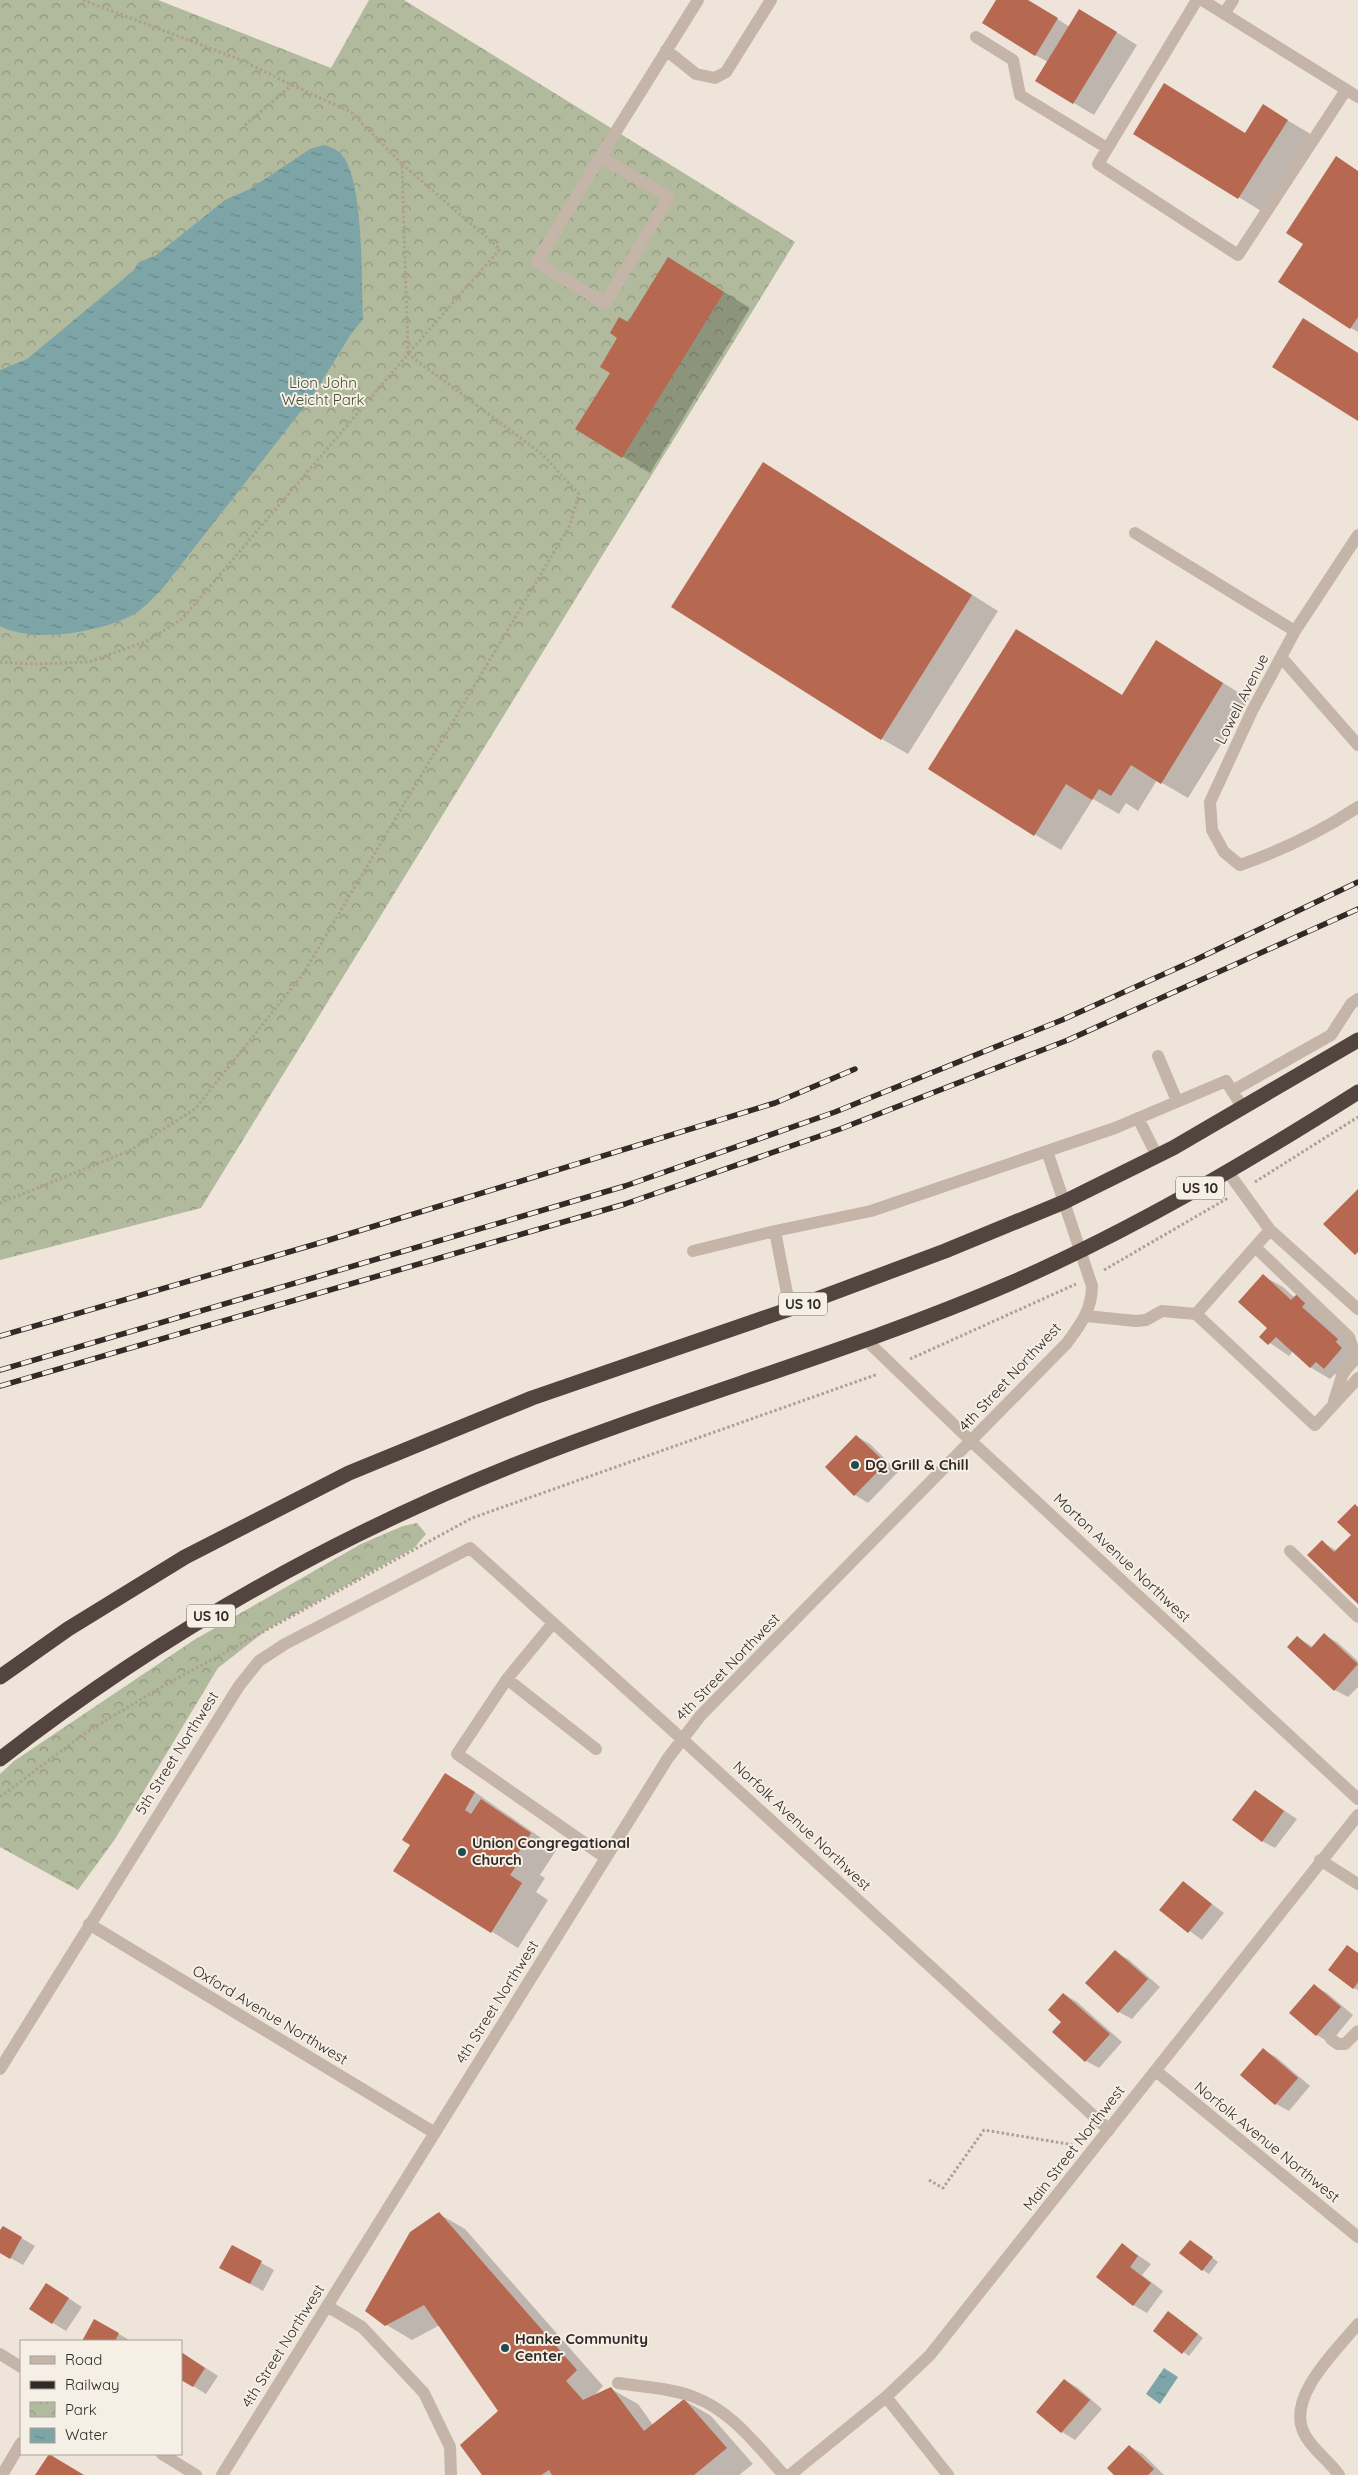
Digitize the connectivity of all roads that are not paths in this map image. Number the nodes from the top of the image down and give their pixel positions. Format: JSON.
{"nodes":[{"id":1,"x":698,"y":0,"type":"edge"},
{"id":2,"x":771,"y":0,"type":"edge"},
{"id":3,"x":1197,"y":0,"type":"edge"},
{"id":4,"x":1202,"y":0,"type":"edge"},
{"id":5,"x":1233,"y":0,"type":"edge"},
{"id":6,"x":1224,"y":14,"type":"junction"},
{"id":7,"x":976,"y":37,"type":"dead end"},
{"id":8,"x":666,"y":50,"type":"junction"},
{"id":9,"x":1346,"y":90,"type":"junction"},
{"id":10,"x":1358,"y":97,"type":"edge"},
{"id":11,"x":1107,"y":148,"type":"junction"},
{"id":12,"x":600,"y":157,"type":"junction"},
{"id":13,"x":1135,"y":533,"type":"dead end"},
{"id":14,"x":1358,"y":536,"type":"edge"},
{"id":15,"x":1353,"y":555,"type":"edge"},
{"id":16,"x":1295,"y":631,"type":"junction"},
{"id":17,"x":1281,"y":657,"type":"junction"},
{"id":18,"x":1358,"y":745,"type":"edge"},
{"id":19,"x":1358,"y":807,"type":"edge"},
{"id":20,"x":1358,"y":999,"type":"edge"},
{"id":21,"x":1358,"y":1040,"type":"edge"},
{"id":22,"x":1158,"y":1056,"type":"dead end"},
{"id":23,"x":1232,"y":1091,"type":"junction"},
{"id":24,"x":1358,"y":1092,"type":"edge"},
{"id":25,"x":1177,"y":1102,"type":"junction"},
{"id":26,"x":1243,"y":1108,"type":"junction"},
{"id":27,"x":1138,"y":1118,"type":"junction"},
{"id":28,"x":1047,"y":1151,"type":"junction"},
{"id":29,"x":1157,"y":1156,"type":"junction"},
{"id":30,"x":1228,"y":1172,"type":"junction"},
{"id":31,"x":1064,"y":1202,"type":"junction"},
{"id":32,"x":1270,"y":1230,"type":"junction"},
{"id":33,"x":775,"y":1231,"type":"junction"},
{"id":34,"x":1255,"y":1247,"type":"junction"},
{"id":35,"x":693,"y":1251,"type":"dead end"},
{"id":36,"x":1080,"y":1252,"type":"junction"},
{"id":37,"x":790,"y":1309,"type":"junction"},
{"id":38,"x":1358,"y":1309,"type":"edge"},
{"id":39,"x":1196,"y":1314,"type":"junction"},
{"id":40,"x":1086,"y":1316,"type":"junction"},
{"id":41,"x":865,"y":1339,"type":"junction"},
{"id":42,"x":1358,"y":1378,"type":"edge"},
{"id":43,"x":1332,"y":1406,"type":"junction"},
{"id":44,"x":972,"y":1442,"type":"junction"},
{"id":45,"x":470,"y":1548,"type":"joint"},
{"id":46,"x":1290,"y":1550,"type":"dead end"},
{"id":47,"x":1358,"y":1618,"type":"edge"},
{"id":48,"x":553,"y":1624,"type":"junction"},
{"id":49,"x":0,"y":1676,"type":"edge"},
{"id":50,"x":507,"y":1679,"type":"junction"},
{"id":51,"x":682,"y":1738,"type":"junction"},
{"id":52,"x":596,"y":1748,"type":"dead end"},
{"id":53,"x":0,"y":1759,"type":"edge"},
{"id":54,"x":1358,"y":1799,"type":"edge"},
{"id":55,"x":1358,"y":1815,"type":"edge"},
{"id":56,"x":606,"y":1858,"type":"junction"},
{"id":57,"x":1320,"y":1860,"type":"junction"},
{"id":58,"x":1358,"y":1884,"type":"edge"},
{"id":59,"x":89,"y":1924,"type":"junction"},
{"id":60,"x":1358,"y":2032,"type":"edge"},
{"id":61,"x":1331,"y":2038,"type":"dead end"},
{"id":62,"x":0,"y":2069,"type":"edge"},
{"id":63,"x":1156,"y":2071,"type":"junction"},
{"id":64,"x":1109,"y":2130,"type":"junction"},
{"id":65,"x":435,"y":2133,"type":"junction"},
{"id":66,"x":1358,"y":2237,"type":"edge"},
{"id":67,"x":327,"y":2306,"type":"junction"},
{"id":68,"x":1358,"y":2324,"type":"edge"},
{"id":69,"x":0,"y":2354,"type":"edge"},
{"id":70,"x":20,"y":2366,"type":"edge"},
{"id":71,"x":618,"y":2383,"type":"dead end"},
{"id":72,"x":886,"y":2397,"type":"junction"},
{"id":73,"x":20,"y":2444,"type":"edge"},
{"id":74,"x":164,"y":2455,"type":"edge"},
{"id":75,"x":2,"y":2471,"type":"edge"},
{"id":76,"x":196,"y":2475,"type":"edge"},
{"id":77,"x":222,"y":2475,"type":"edge"},
{"id":78,"x":452,"y":2475,"type":"edge"},
{"id":79,"x":784,"y":2475,"type":"edge"},
{"id":80,"x":790,"y":2475,"type":"edge"},
{"id":81,"x":948,"y":2475,"type":"edge"},
{"id":82,"x":1339,"y":2475,"type":"edge"}],
"edges":[{"from":1,"to":8,"type":"street"},
{"from":2,"to":8,"type":"street"},
{"from":3,"to":11,"type":"street"},
{"from":4,"to":6,"type":"street"},
{"from":5,"to":6,"type":"street"},
{"from":6,"to":9,"type":"street"},
{"from":7,"to":11,"type":"street"},
{"from":8,"to":12,"type":"street"},
{"from":9,"to":10,"type":"street"},
{"from":9,"to":11,"type":"street"},
{"from":12,"to":12,"type":"street"},
{"from":13,"to":16,"type":"street"},
{"from":14,"to":15,"type":"street"},
{"from":15,"to":16,"type":"street","name":"Lowell Avenue"},
{"from":16,"to":17,"type":"street","name":"Lowell Avenue"},
{"from":17,"to":18,"type":"street"},
{"from":17,"to":19,"type":"street","name":"Lowell Avenue"},
{"from":20,"to":23,"type":"street"},
{"from":21,"to":26,"type":"highway","number":"US 10"},
{"from":22,"to":25,"type":"street"},
{"from":23,"to":25,"type":"street"},
{"from":23,"to":26,"type":"street"},
{"from":24,"to":30,"type":"highway","number":"US 10"},
{"from":25,"to":27,"type":"street"},
{"from":26,"to":29,"type":"highway","number":"US 10"},
{"from":27,"to":28,"type":"street"},
{"from":27,"to":29,"type":"street"},
{"from":28,"to":31,"type":"street","name":"4th Street Northwest"},
{"from":28,"to":33,"type":"street"},
{"from":29,"to":31,"type":"highway","number":"US 10"},
{"from":30,"to":32,"type":"street"},
{"from":30,"to":36,"type":"highway","number":"US 10"},
{"from":31,"to":36,"type":"street","name":"4th Street Northwest"},
{"from":31,"to":37,"type":"highway","number":"US 10"},
{"from":32,"to":34,"type":"street"},
{"from":32,"to":38,"type":"street"},
{"from":33,"to":35,"type":"street"},
{"from":33,"to":37,"type":"street"},
{"from":34,"to":39,"type":"street"},
{"from":34,"to":43,"type":"street"},
{"from":36,"to":40,"type":"street","name":"4th Street Northwest"},
{"from":36,"to":41,"type":"highway","number":"US 10"},
{"from":37,"to":49,"type":"highway","number":"US 10"},
{"from":39,"to":40,"type":"street"},
{"from":39,"to":43,"type":"street"},
{"from":40,"to":44,"type":"street","name":"4th Street Northwest"},
{"from":41,"to":44,"type":"street","name":"Morton Avenue Northwest"},
{"from":41,"to":53,"type":"highway","number":"US 10"},
{"from":42,"to":43,"type":"street"},
{"from":44,"to":51,"type":"street","name":"4th Street Northwest"},
{"from":44,"to":54,"type":"street","name":"Morton Avenue Northwest"},
{"from":45,"to":48,"type":"street","name":"Norfolk Avenue Northwest"},
{"from":45,"to":59,"type":"street","name":"5th Street Northwest"},
{"from":46,"to":47,"type":"street"},
{"from":48,"to":50,"type":"street"},
{"from":48,"to":51,"type":"street","name":"Norfolk Avenue Northwest"},
{"from":50,"to":52,"type":"street"},
{"from":50,"to":56,"type":"street"},
{"from":51,"to":56,"type":"street","name":"4th Street Northwest"},
{"from":51,"to":64,"type":"street","name":"Norfolk Avenue Northwest"},
{"from":55,"to":57,"type":"street","name":"Main Street Northwest"},
{"from":56,"to":65,"type":"street","name":"4th Street Northwest"},
{"from":57,"to":58,"type":"street"},
{"from":57,"to":63,"type":"street","name":"Main Street Northwest"},
{"from":59,"to":62,"type":"street","name":"5th Street Northwest"},
{"from":59,"to":65,"type":"street","name":"Oxford Avenue Northwest"},
{"from":60,"to":61,"type":"street"},
{"from":63,"to":64,"type":"street","name":"Main Street Northwest"},
{"from":63,"to":66,"type":"street","name":"Norfolk Avenue Northwest"},
{"from":64,"to":72,"type":"street","name":"Main Street Northwest"},
{"from":65,"to":67,"type":"street","name":"4th Street Northwest"},
{"from":67,"to":77,"type":"street","name":"4th Street Northwest"},
{"from":67,"to":78,"type":"street"},
{"from":68,"to":82,"type":"street"},
{"from":69,"to":70,"type":"street"},
{"from":71,"to":79,"type":"street"},
{"from":72,"to":80,"type":"street","name":"Main Street Northwest"},
{"from":72,"to":81,"type":"street"},
{"from":73,"to":75,"type":"street"},
{"from":74,"to":76,"type":"street"}]}
